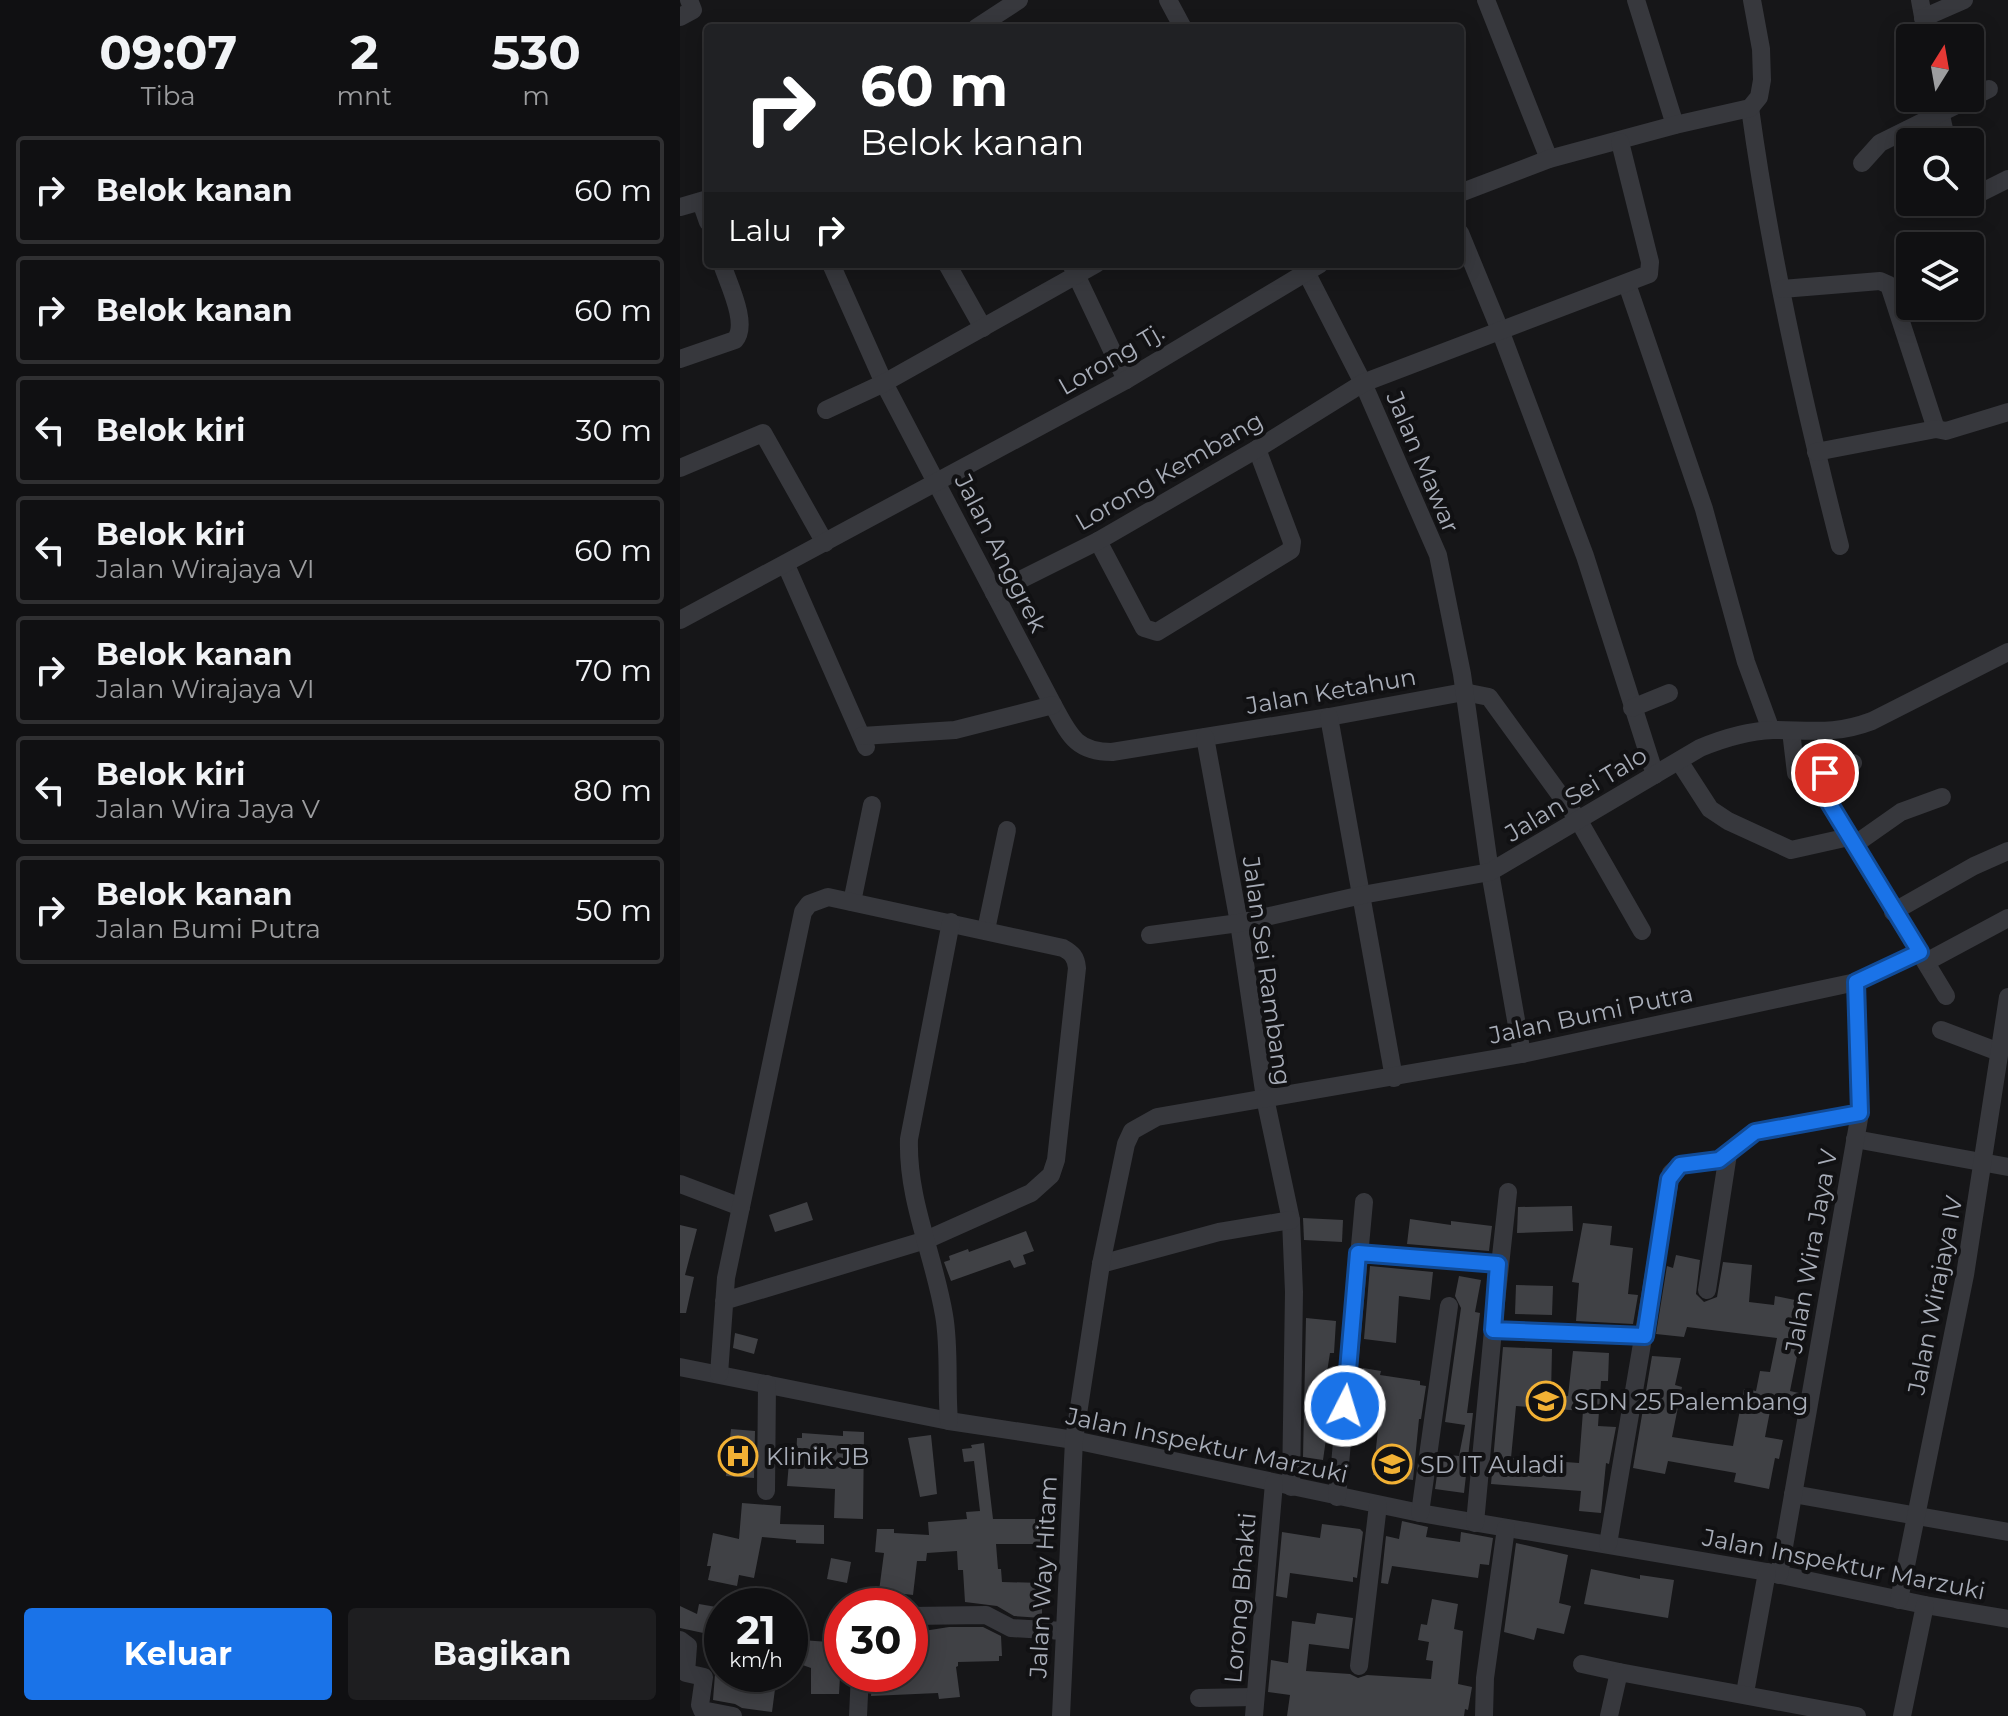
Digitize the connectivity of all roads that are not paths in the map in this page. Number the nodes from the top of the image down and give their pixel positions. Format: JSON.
{"nodes":[{"id":1,"x":689,"y":0,"type":"edge"},
{"id":2,"x":1486,"y":0,"type":"edge"},
{"id":3,"x":1636,"y":0,"type":"edge"},
{"id":4,"x":1752,"y":0,"type":"edge"},
{"id":5,"x":1964,"y":0,"type":"edge"},
{"id":6,"x":1006,"y":3,"type":"edge"},
{"id":7,"x":1176,"y":3,"type":"edge"},
{"id":8,"x":1922,"y":9,"type":"edge"},
{"id":9,"x":680,"y":17,"type":"edge"},
{"id":10,"x":981,"y":24,"type":"edge"},
{"id":11,"x":1182,"y":24,"type":"edge"},
{"id":12,"x":1989,"y":89,"type":"dead end"},
{"id":13,"x":1984,"y":91,"type":"edge"},
{"id":14,"x":1750,"y":108,"type":"junction"},
{"id":15,"x":1929,"y":112,"type":"edge"},
{"id":16,"x":1675,"y":125,"type":"junction"},
{"id":17,"x":1620,"y":142,"type":"junction"},
{"id":18,"x":1549,"y":159,"type":"junction"},
{"id":19,"x":1862,"y":163,"type":"dead end"},
{"id":20,"x":2008,"y":179,"type":"edge"},
{"id":21,"x":1464,"y":191,"type":"edge"},
{"id":22,"x":1984,"y":191,"type":"edge"},
{"id":23,"x":704,"y":201,"type":"edge"},
{"id":24,"x":680,"y":207,"type":"edge"},
{"id":25,"x":1464,"y":243,"type":"edge"},
{"id":26,"x":723,"y":268,"type":"edge"},
{"id":27,"x":833,"y":268,"type":"edge"},
{"id":28,"x":949,"y":268,"type":"edge"},
{"id":29,"x":1306,"y":268,"type":"edge"},
{"id":30,"x":1310,"y":268,"type":"edge"},
{"id":31,"x":1074,"y":270,"type":"edge"},
{"id":32,"x":1627,"y":284,"type":"junction"},
{"id":33,"x":1782,"y":289,"type":"junction"},
{"id":34,"x":983,"y":328,"type":"junction"},
{"id":35,"x":1500,"y":330,"type":"junction"},
{"id":36,"x":680,"y":359,"type":"edge"},
{"id":37,"x":1126,"y":380,"type":"junction"},
{"id":38,"x":884,"y":383,"type":"junction"},
{"id":39,"x":1363,"y":383,"type":"junction"},
{"id":40,"x":826,"y":410,"type":"dead end"},
{"id":41,"x":2008,"y":412,"type":"edge"},
{"id":42,"x":1941,"y":430,"type":"junction"},
{"id":43,"x":1257,"y":449,"type":"junction"},
{"id":44,"x":1816,"y":452,"type":"junction"},
{"id":45,"x":680,"y":468,"type":"edge"},
{"id":46,"x":937,"y":482,"type":"junction"},
{"id":47,"x":1098,"y":541,"type":"junction"},
{"id":48,"x":825,"y":543,"type":"junction"},
{"id":49,"x":1840,"y":546,"type":"dead end"},
{"id":50,"x":786,"y":565,"type":"junction"},
{"id":51,"x":994,"y":593,"type":"junction"},
{"id":52,"x":680,"y":620,"type":"edge"},
{"id":53,"x":2008,"y":652,"type":"edge"},
{"id":54,"x":1464,"y":692,"type":"junction"},
{"id":55,"x":1669,"y":693,"type":"dead end"},
{"id":56,"x":1053,"y":705,"type":"junction"},
{"id":57,"x":1632,"y":708,"type":"junction"},
{"id":58,"x":1329,"y":717,"type":"junction"},
{"id":59,"x":1771,"y":730,"type":"junction"},
{"id":60,"x":1791,"y":731,"type":"junction"},
{"id":61,"x":1205,"y":737,"type":"junction"},
{"id":62,"x":1679,"y":761,"type":"junction"},
{"id":63,"x":1853,"y":763,"type":"dead end"},
{"id":64,"x":1655,"y":775,"type":"junction"},
{"id":65,"x":1822,"y":787,"type":"junction"},
{"id":66,"x":1942,"y":797,"type":"dead end"},
{"id":67,"x":872,"y":805,"type":"dead end"},
{"id":68,"x":1579,"y":821,"type":"junction"},
{"id":69,"x":1007,"y":830,"type":"dead end"},
{"id":70,"x":1851,"y":841,"type":"junction"},
{"id":71,"x":2008,"y":851,"type":"edge"},
{"id":72,"x":1490,"y":872,"type":"junction"},
{"id":73,"x":1362,"y":895,"type":"junction"},
{"id":74,"x":852,"y":902,"type":"junction"},
{"id":75,"x":1893,"y":912,"type":"junction"},
{"id":76,"x":2008,"y":918,"type":"edge"},
{"id":77,"x":951,"y":922,"type":"junction"},
{"id":78,"x":1239,"y":923,"type":"junction"},
{"id":79,"x":986,"y":930,"type":"junction"},
{"id":80,"x":1642,"y":931,"type":"dead end"},
{"id":81,"x":1150,"y":935,"type":"dead end"},
{"id":82,"x":1923,"y":957,"type":"junction"},
{"id":83,"x":1856,"y":982,"type":"junction"},
{"id":84,"x":1946,"y":996,"type":"dead end"},
{"id":85,"x":2008,"y":997,"type":"edge"},
{"id":86,"x":1941,"y":1030,"type":"dead end"},
{"id":87,"x":1999,"y":1052,"type":"junction"},
{"id":88,"x":1522,"y":1054,"type":"junction"},
{"id":89,"x":1394,"y":1078,"type":"junction"},
{"id":90,"x":1265,"y":1098,"type":"junction"},
{"id":91,"x":1860,"y":1113,"type":"junction"},
{"id":92,"x":1855,"y":1139,"type":"junction"},
{"id":93,"x":1728,"y":1154,"type":"junction"},
{"id":94,"x":1984,"y":1163,"type":"junction"},
{"id":95,"x":2008,"y":1167,"type":"edge"},
{"id":96,"x":680,"y":1184,"type":"edge"},
{"id":97,"x":1508,"y":1192,"type":"dead end"},
{"id":98,"x":1364,"y":1202,"type":"dead end"},
{"id":99,"x":741,"y":1207,"type":"junction"},
{"id":100,"x":1291,"y":1220,"type":"junction"},
{"id":101,"x":926,"y":1240,"type":"junction"},
{"id":102,"x":1358,"y":1253,"type":"junction"},
{"id":103,"x":1101,"y":1264,"type":"junction"},
{"id":104,"x":1498,"y":1264,"type":"junction"},
{"id":105,"x":1707,"y":1290,"type":"dead end"},
{"id":106,"x":724,"y":1301,"type":"junction"},
{"id":107,"x":1449,"y":1306,"type":"dead end"},
{"id":108,"x":1493,"y":1330,"type":"junction"},
{"id":109,"x":1645,"y":1336,"type":"junction"},
{"id":110,"x":680,"y":1367,"type":"edge"},
{"id":111,"x":719,"y":1374,"type":"junction"},
{"id":112,"x":767,"y":1384,"type":"junction"},
{"id":113,"x":949,"y":1421,"type":"junction"},
{"id":114,"x":1074,"y":1440,"type":"junction"},
{"id":115,"x":1282,"y":1485,"type":"junction"},
{"id":116,"x":766,"y":1491,"type":"dead end"},
{"id":117,"x":1793,"y":1494,"type":"junction"},
{"id":118,"x":1337,"y":1497,"type":"junction"},
{"id":119,"x":1378,"y":1505,"type":"junction"},
{"id":120,"x":1420,"y":1513,"type":"junction"},
{"id":121,"x":1916,"y":1516,"type":"junction"},
{"id":122,"x":1475,"y":1523,"type":"junction"},
{"id":123,"x":1506,"y":1528,"type":"junction"},
{"id":124,"x":2008,"y":1532,"type":"edge"},
{"id":125,"x":1608,"y":1544,"type":"junction"},
{"id":126,"x":1773,"y":1573,"type":"junction"},
{"id":127,"x":1899,"y":1600,"type":"junction"},
{"id":128,"x":1925,"y":1605,"type":"junction"},
{"id":129,"x":928,"y":1616,"type":"edge"},
{"id":130,"x":2008,"y":1619,"type":"edge"},
{"id":131,"x":1064,"y":1631,"type":"junction"},
{"id":132,"x":680,"y":1640,"type":"edge"},
{"id":133,"x":1582,"y":1664,"type":"dead end"},
{"id":134,"x":1359,"y":1666,"type":"dead end"},
{"id":135,"x":1619,"y":1672,"type":"junction"},
{"id":136,"x":859,"y":1692,"type":"edge"},
{"id":137,"x":1745,"y":1693,"type":"junction"},
{"id":138,"x":1255,"y":1697,"type":"junction"},
{"id":139,"x":1199,"y":1698,"type":"dead end"},
{"id":140,"x":733,"y":1716,"type":"edge"},
{"id":141,"x":858,"y":1716,"type":"edge"},
{"id":142,"x":1061,"y":1716,"type":"edge"},
{"id":143,"x":1254,"y":1716,"type":"edge"},
{"id":144,"x":1484,"y":1716,"type":"edge"},
{"id":145,"x":1609,"y":1716,"type":"edge"},
{"id":146,"x":1857,"y":1716,"type":"edge"},
{"id":147,"x":1902,"y":1716,"type":"edge"}],
"edges":[{"from":1,"to":9,"type":"street"},
{"from":2,"to":18,"type":"street"},
{"from":3,"to":16,"type":"street"},
{"from":4,"to":14,"type":"street"},
{"from":5,"to":8,"type":"street"},
{"from":6,"to":10,"type":"street"},
{"from":7,"to":11,"type":"street"},
{"from":12,"to":13,"type":"street"},
{"from":14,"to":16,"type":"street"},
{"from":14,"to":33,"type":"street"},
{"from":15,"to":19,"type":"street"},
{"from":16,"to":17,"type":"street"},
{"from":17,"to":18,"type":"street"},
{"from":17,"to":32,"type":"street"},
{"from":18,"to":21,"type":"street"},
{"from":20,"to":22,"type":"street"},
{"from":23,"to":24,"type":"street"},
{"from":25,"to":35,"type":"street"},
{"from":26,"to":36,"type":"street"},
{"from":27,"to":38,"type":"street","name":"Jalan Anggrek"},
{"from":28,"to":34,"type":"street"},
{"from":29,"to":37,"type":"street","name":"Lorong Tj."},
{"from":30,"to":39,"type":"street","name":"Jalan Mawar"},
{"from":31,"to":34,"type":"street"},
{"from":31,"to":37,"type":"street"},
{"from":32,"to":35,"type":"street","name":"Lorong Kembang"},
{"from":32,"to":59,"type":"street"},
{"from":33,"to":42,"type":"street"},
{"from":33,"to":44,"type":"street"},
{"from":34,"to":38,"type":"street"},
{"from":35,"to":39,"type":"street","name":"Lorong Kembang"},
{"from":35,"to":57,"type":"street"},
{"from":37,"to":46,"type":"street","name":"Lorong Tj."},
{"from":38,"to":40,"type":"street"},
{"from":38,"to":46,"type":"street","name":"Jalan Anggrek"},
{"from":39,"to":43,"type":"street","name":"Lorong Kembang"},
{"from":39,"to":54,"type":"street","name":"Jalan Mawar"},
{"from":41,"to":42,"type":"street"},
{"from":42,"to":44,"type":"street"},
{"from":43,"to":47,"type":"street","name":"Lorong Kembang"},
{"from":43,"to":47,"type":"street"},
{"from":44,"to":49,"type":"street"},
{"from":45,"to":48,"type":"street"},
{"from":46,"to":48,"type":"street","name":"Lorong Tj."},
{"from":46,"to":51,"type":"street","name":"Jalan Anggrek"},
{"from":47,"to":51,"type":"street","name":"Lorong Kembang"},
{"from":48,"to":50,"type":"street","name":"Lorong Tj."},
{"from":50,"to":52,"type":"street","name":"Lorong Tj."},
{"from":50,"to":56,"type":"street"},
{"from":51,"to":56,"type":"street","name":"Jalan Anggrek"},
{"from":53,"to":60,"type":"street","name":"Jalan Sei Talo"},
{"from":54,"to":58,"type":"street","name":"Jalan Ketahun"},
{"from":54,"to":68,"type":"street"},
{"from":54,"to":72,"type":"street","name":"Jalan Mawar"},
{"from":55,"to":57,"type":"street"},
{"from":56,"to":61,"type":"street","name":"Jalan Anggrek"},
{"from":57,"to":64,"type":"street"},
{"from":58,"to":61,"type":"street","name":"Jalan Ketahun"},
{"from":58,"to":73,"type":"street"},
{"from":59,"to":60,"type":"street","name":"Jalan Sei Talo"},
{"from":59,"to":62,"type":"street","name":"Jalan Sei Talo"},
{"from":60,"to":65,"type":"street"},
{"from":61,"to":78,"type":"street","name":"Jalan Sei Rambang"},
{"from":62,"to":64,"type":"street","name":"Jalan Sei Talo"},
{"from":62,"to":70,"type":"street"},
{"from":63,"to":65,"type":"street"},
{"from":64,"to":68,"type":"street","name":"Jalan Sei Talo"},
{"from":65,"to":70,"type":"street"},
{"from":66,"to":70,"type":"street"},
{"from":67,"to":74,"type":"street"},
{"from":68,"to":72,"type":"street","name":"Jalan Sei Talo"},
{"from":68,"to":80,"type":"street"},
{"from":69,"to":79,"type":"street"},
{"from":70,"to":75,"type":"street"},
{"from":71,"to":75,"type":"street"},
{"from":72,"to":73,"type":"street","name":"Jalan Sei Talo"},
{"from":72,"to":88,"type":"street","name":"Jalan Mawar"},
{"from":73,"to":78,"type":"street","name":"Jalan Sei Talo"},
{"from":73,"to":89,"type":"street"},
{"from":74,"to":77,"type":"street"},
{"from":74,"to":99,"type":"street"},
{"from":75,"to":82,"type":"street"},
{"from":76,"to":82,"type":"street","name":"Jalan Bumi Putra"},
{"from":77,"to":79,"type":"street"},
{"from":77,"to":101,"type":"street"},
{"from":78,"to":81,"type":"street","name":"Jalan Sei Talo"},
{"from":78,"to":90,"type":"street","name":"Jalan Sei Rambang"},
{"from":79,"to":101,"type":"street"},
{"from":82,"to":83,"type":"street","name":"Jalan Bumi Putra"},
{"from":82,"to":84,"type":"street"},
{"from":83,"to":88,"type":"street","name":"Jalan Bumi Putra"},
{"from":83,"to":91,"type":"street","name":"Jalan Wira Jaya V"},
{"from":85,"to":87,"type":"street","name":"Jalan Wirajaya IV"},
{"from":86,"to":87,"type":"street"},
{"from":87,"to":94,"type":"street","name":"Jalan Wirajaya IV"},
{"from":88,"to":89,"type":"street","name":"Jalan Bumi Putra"},
{"from":89,"to":90,"type":"street","name":"Jalan Bumi Putra"},
{"from":90,"to":100,"type":"street","name":"Lorong Bhakti"},
{"from":90,"to":103,"type":"street","name":"Jalan Sei Rambang"},
{"from":91,"to":92,"type":"street","name":"Jalan Wira Jaya V"},
{"from":91,"to":93,"type":"street"},
{"from":92,"to":94,"type":"street"},
{"from":92,"to":117,"type":"street","name":"Jalan Wira Jaya V"},
{"from":93,"to":105,"type":"street"},
{"from":93,"to":109,"type":"street"},
{"from":94,"to":95,"type":"street"},
{"from":94,"to":121,"type":"street","name":"Jalan Wirajaya IV"},
{"from":96,"to":99,"type":"street"},
{"from":97,"to":104,"type":"street"},
{"from":98,"to":102,"type":"street"},
{"from":99,"to":106,"type":"street"},
{"from":100,"to":103,"type":"street"},
{"from":100,"to":115,"type":"street","name":"Lorong Bhakti"},
{"from":101,"to":106,"type":"street"},
{"from":101,"to":113,"type":"street"},
{"from":102,"to":104,"type":"street"},
{"from":102,"to":118,"type":"street"},
{"from":103,"to":114,"type":"street","name":"Jalan Sei Rambang"},
{"from":104,"to":108,"type":"street"},
{"from":106,"to":111,"type":"street"},
{"from":107,"to":120,"type":"street"},
{"from":108,"to":109,"type":"street"},
{"from":108,"to":122,"type":"street"},
{"from":109,"to":125,"type":"street"},
{"from":110,"to":111,"type":"street","name":"Jalan Inspektur Marzuki"},
{"from":111,"to":112,"type":"street","name":"Jalan Inspektur Marzuki"},
{"from":112,"to":113,"type":"street","name":"Jalan Inspektur Marzuki"},
{"from":112,"to":116,"type":"street"},
{"from":113,"to":114,"type":"street","name":"Jalan Inspektur Marzuki"},
{"from":114,"to":115,"type":"street","name":"Jalan Inspektur Marzuki"},
{"from":114,"to":131,"type":"street","name":"Jalan Way Hitam"},
{"from":115,"to":118,"type":"street","name":"Jalan Inspektur Marzuki"},
{"from":115,"to":138,"type":"street","name":"Lorong Bhakti"},
{"from":117,"to":121,"type":"street"},
{"from":117,"to":126,"type":"street","name":"Jalan Wira Jaya V"},
{"from":118,"to":119,"type":"street","name":"Jalan Inspektur Marzuki"},
{"from":119,"to":120,"type":"street","name":"Jalan Inspektur Marzuki"},
{"from":119,"to":134,"type":"street"},
{"from":120,"to":122,"type":"street","name":"Jalan Inspektur Marzuki"},
{"from":121,"to":124,"type":"street"},
{"from":121,"to":127,"type":"street","name":"Jalan Wirajaya IV"},
{"from":122,"to":123,"type":"street","name":"Jalan Inspektur Marzuki"},
{"from":123,"to":125,"type":"street","name":"Jalan Inspektur Marzuki"},
{"from":123,"to":144,"type":"street"},
{"from":125,"to":126,"type":"street","name":"Jalan Inspektur Marzuki"},
{"from":126,"to":127,"type":"street","name":"Jalan Inspektur Marzuki"},
{"from":126,"to":137,"type":"street","name":"Jalan Wira Jaya V"},
{"from":127,"to":128,"type":"street","name":"Jalan Inspektur Marzuki"},
{"from":128,"to":130,"type":"street","name":"Jalan Inspektur Marzuki"},
{"from":128,"to":147,"type":"street"},
{"from":129,"to":131,"type":"street"},
{"from":131,"to":142,"type":"street","name":"Jalan Way Hitam"},
{"from":132,"to":140,"type":"street"},
{"from":133,"to":135,"type":"street"},
{"from":135,"to":137,"type":"street"},
{"from":135,"to":145,"type":"street"},
{"from":136,"to":141,"type":"street"},
{"from":137,"to":146,"type":"street"},
{"from":138,"to":139,"type":"street"},
{"from":138,"to":143,"type":"street","name":"Lorong Bhakti"}]}
